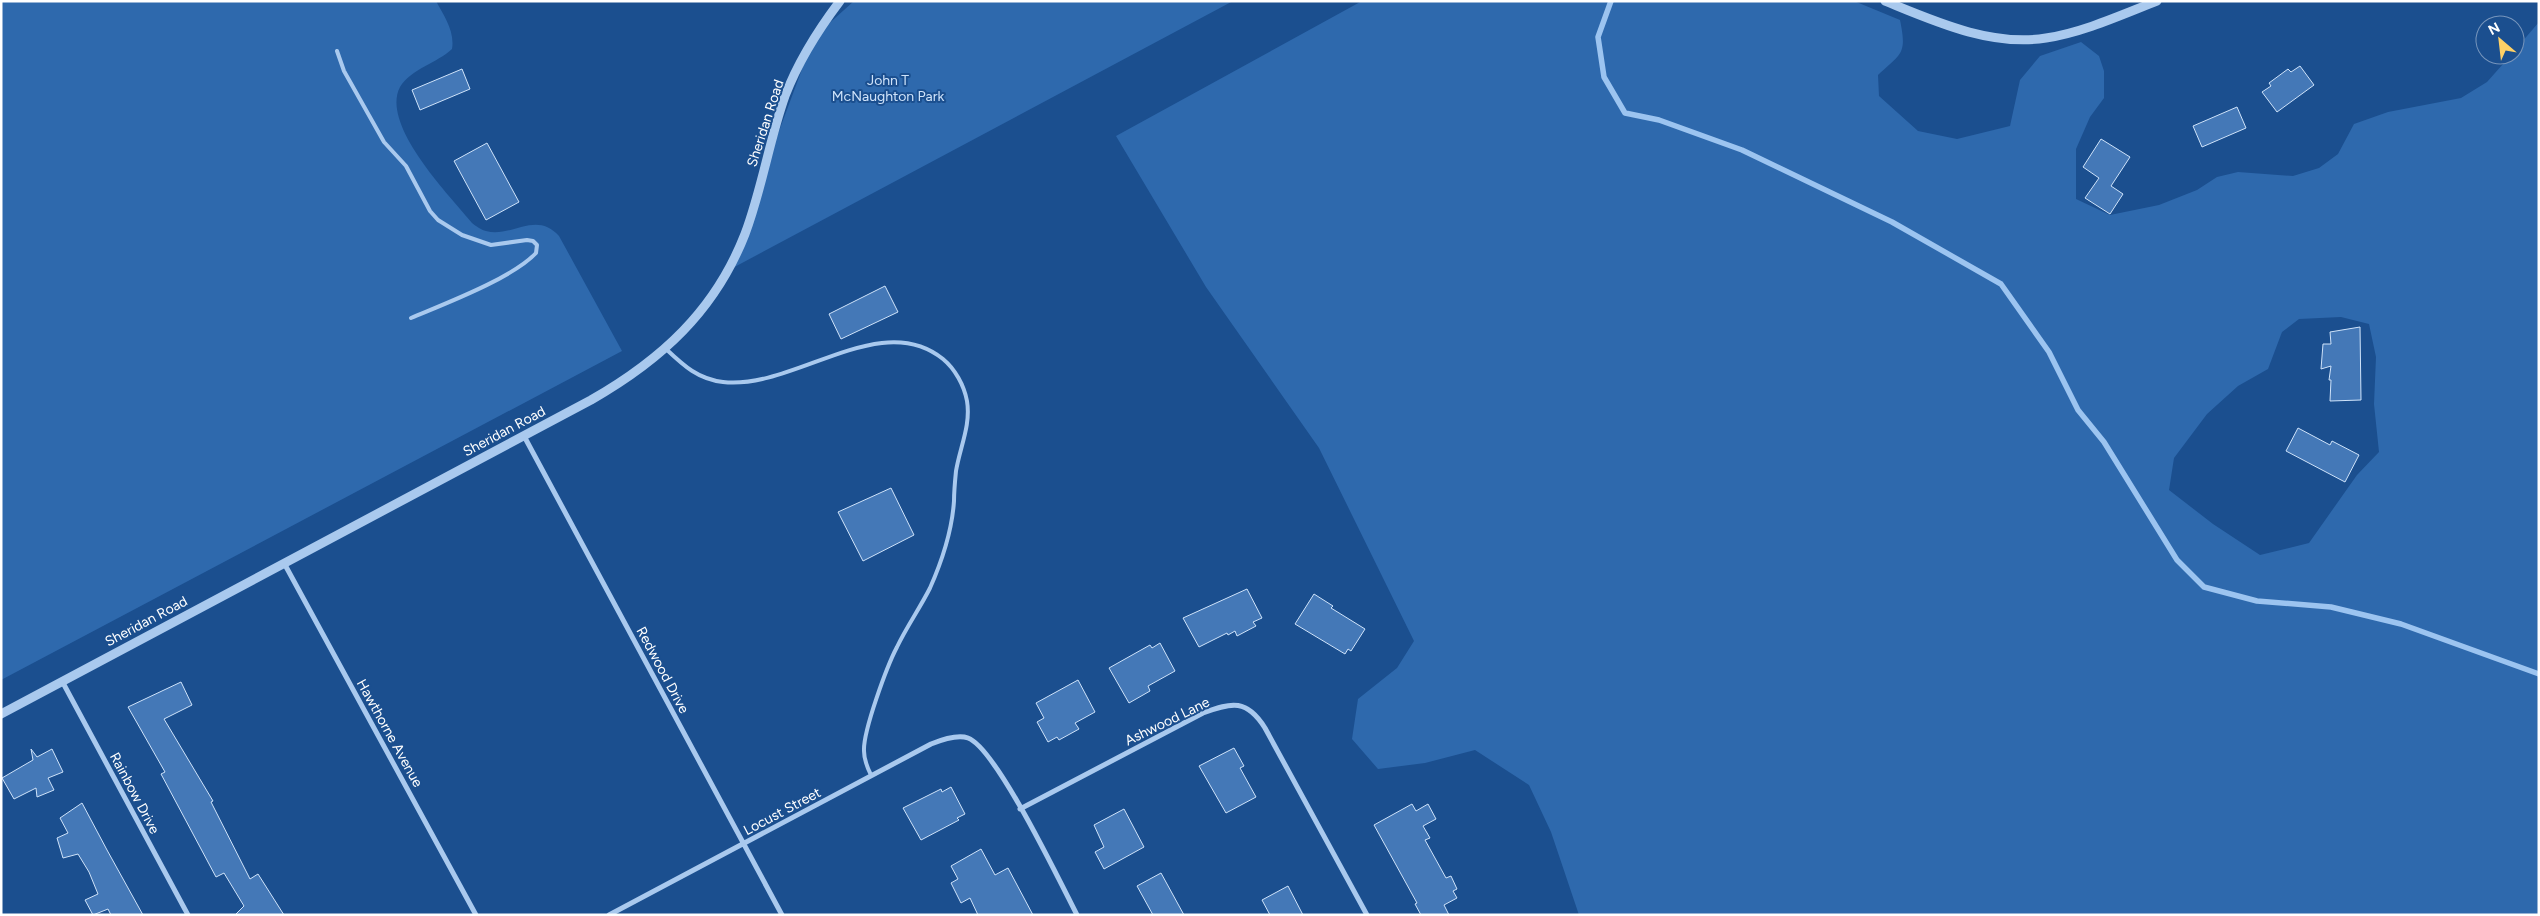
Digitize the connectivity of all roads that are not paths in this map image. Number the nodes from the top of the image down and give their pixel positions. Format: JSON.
{"nodes":[{"id":1,"x":840,"y":1,"type":"edge"},
{"id":2,"x":1884,"y":1,"type":"edge"},
{"id":3,"x":2157,"y":1,"type":"edge"},
{"id":4,"x":337,"y":51,"type":"dead end"},
{"id":5,"x":411,"y":318,"type":"dead end"},
{"id":6,"x":666,"y":349,"type":"junction"},
{"id":7,"x":524,"y":436,"type":"junction"},
{"id":8,"x":284,"y":562,"type":"junction"},
{"id":9,"x":62,"y":681,"type":"junction"},
{"id":10,"x":1,"y":714,"type":"edge"},
{"id":11,"x":872,"y":775,"type":"junction"},
{"id":12,"x":1020,"y":810,"type":"junction"},
{"id":13,"x":744,"y":844,"type":"junction"},
{"id":14,"x":188,"y":915,"type":"edge"},
{"id":15,"x":476,"y":915,"type":"edge"},
{"id":16,"x":609,"y":915,"type":"edge"},
{"id":17,"x":782,"y":915,"type":"edge"},
{"id":18,"x":1077,"y":915,"type":"edge"},
{"id":19,"x":1367,"y":915,"type":"edge"}],
"edges":[{"from":1,"to":6,"type":"street","name":"Sheridan Road"},
{"from":2,"to":3,"type":"street"},
{"from":4,"to":5,"type":"lane"},
{"from":6,"to":7,"type":"street","name":"Sheridan Road"},
{"from":6,"to":11,"type":"lane"},
{"from":7,"to":8,"type":"street","name":"Sheridan Road"},
{"from":7,"to":13,"type":"street","name":"Redwood Drive"},
{"from":8,"to":9,"type":"street","name":"Sheridan Road"},
{"from":8,"to":15,"type":"street","name":"Hawthorne Avenue"},
{"from":9,"to":10,"type":"street","name":"Sheridan Road"},
{"from":9,"to":14,"type":"street","name":"Rainbow Drive"},
{"from":11,"to":12,"type":"street","name":"Locust Street"},
{"from":11,"to":13,"type":"street","name":"Locust Street"},
{"from":12,"to":18,"type":"street"},
{"from":12,"to":19,"type":"street","name":"Ashwood Lane"},
{"from":13,"to":16,"type":"street","name":"Locust Street"},
{"from":13,"to":17,"type":"street","name":"Redwood Drive"}]}
